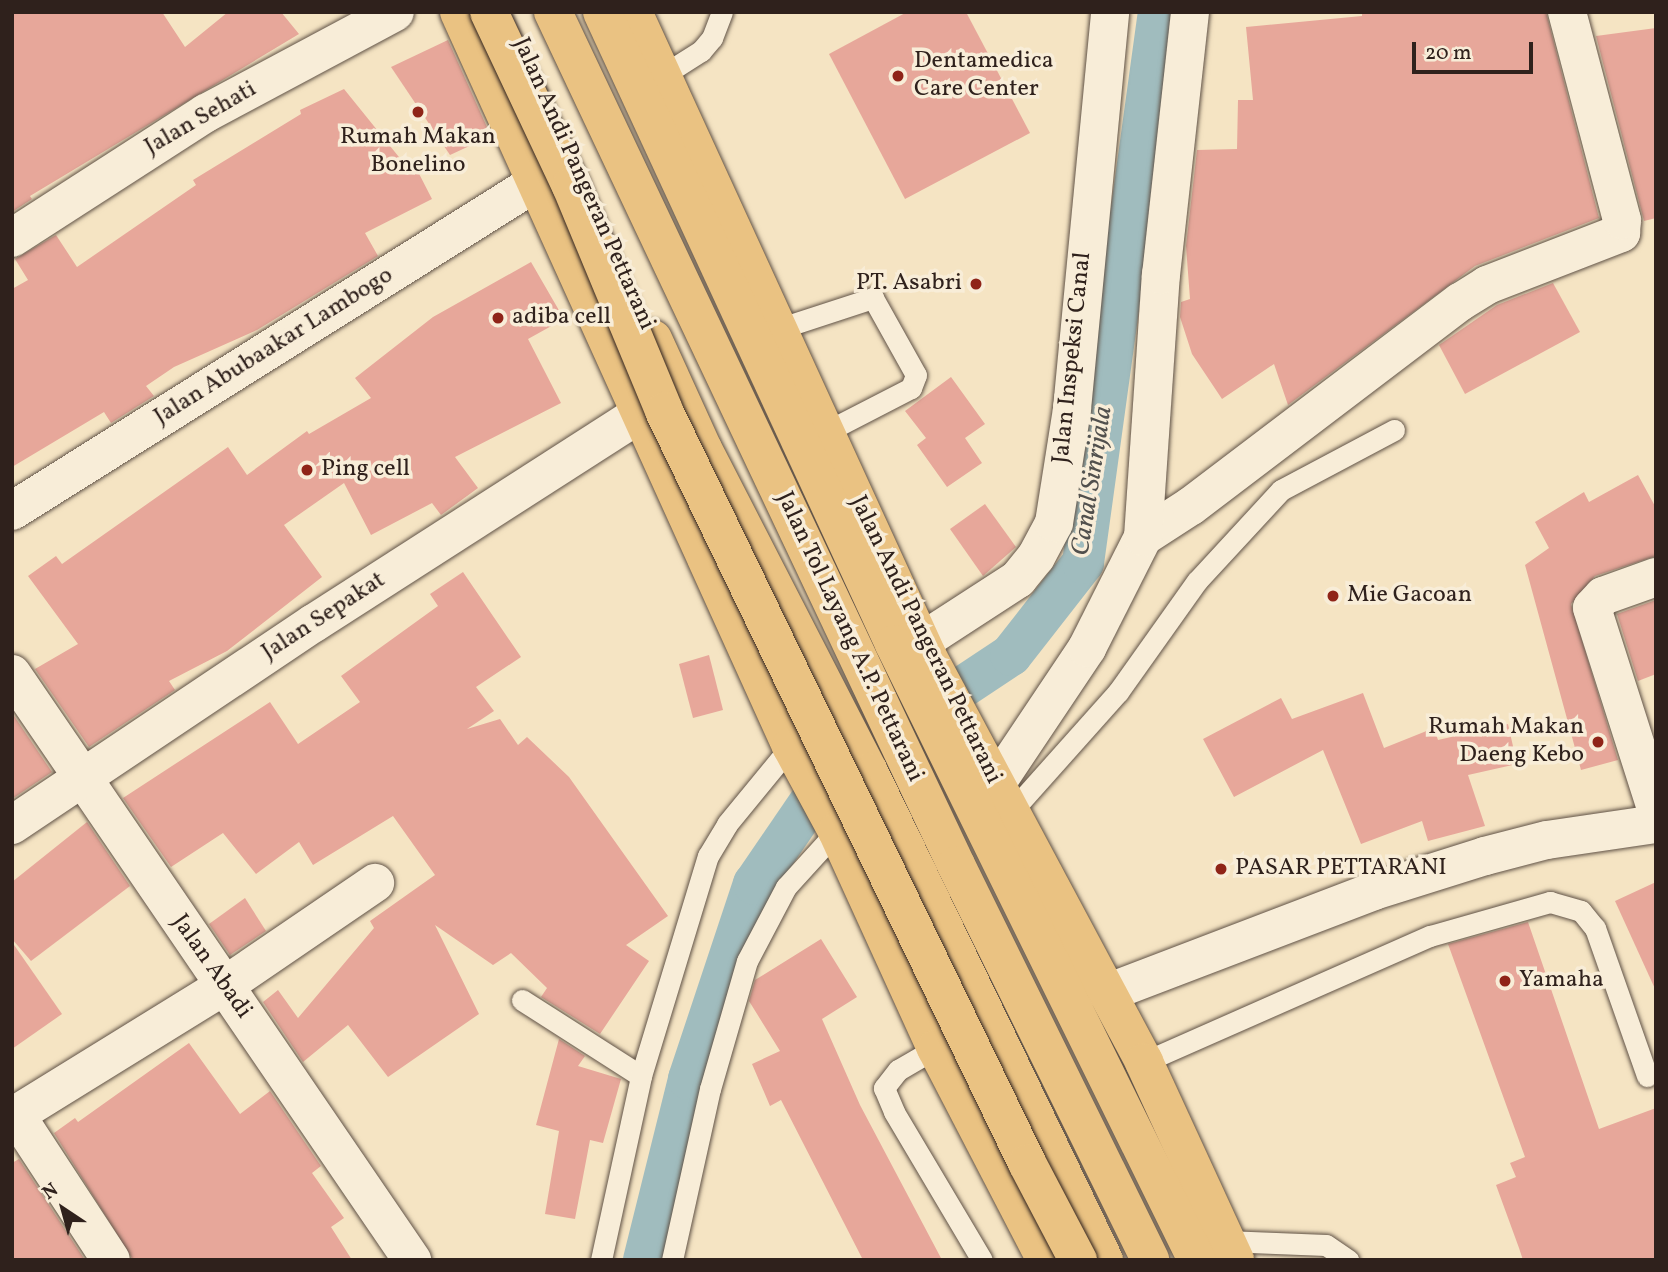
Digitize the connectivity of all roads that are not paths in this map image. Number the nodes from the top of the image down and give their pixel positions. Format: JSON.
{"nodes":[{"id":1,"x":395,"y":12,"type":"edge"},
{"id":2,"x":458,"y":12,"type":"edge"},
{"id":3,"x":489,"y":12,"type":"edge"},
{"id":4,"x":505,"y":12,"type":"edge"},
{"id":5,"x":553,"y":12,"type":"edge"},
{"id":6,"x":602,"y":12,"type":"edge"},
{"id":7,"x":634,"y":12,"type":"edge"},
{"id":8,"x":722,"y":12,"type":"edge"},
{"id":9,"x":1110,"y":12,"type":"edge"},
{"id":10,"x":1190,"y":12,"type":"edge"},
{"id":11,"x":1567,"y":12,"type":"edge"},
{"id":12,"x":663,"y":75,"type":"junction"},
{"id":13,"x":535,"y":183,"type":"junction"},
{"id":14,"x":12,"y":237,"type":"edge"},
{"id":15,"x":781,"y":328,"type":"junction"},
{"id":16,"x":639,"y":414,"type":"junction"},
{"id":17,"x":1394,"y":430,"type":"dead end"},
{"id":18,"x":824,"y":433,"type":"junction"},
{"id":19,"x":703,"y":449,"type":"junction"},
{"id":20,"x":664,"y":465,"type":"junction"},
{"id":21,"x":12,"y":511,"type":"edge"},
{"id":22,"x":1143,"y":537,"type":"junction"},
{"id":23,"x":1656,"y":577,"type":"edge"},
{"id":24,"x":924,"y":649,"type":"junction"},
{"id":25,"x":12,"y":674,"type":"edge"},
{"id":26,"x":841,"y":720,"type":"junction"},
{"id":27,"x":793,"y":749,"type":"junction"},
{"id":28,"x":85,"y":779,"type":"junction"},
{"id":29,"x":998,"y":789,"type":"junction"},
{"id":30,"x":881,"y":798,"type":"junction"},
{"id":31,"x":1656,"y":807,"type":"edge"},
{"id":32,"x":1656,"y":824,"type":"edge"},
{"id":33,"x":12,"y":825,"type":"edge"},
{"id":34,"x":835,"y":829,"type":"junction"},
{"id":35,"x":375,"y":883,"type":"dead end"},
{"id":36,"x":224,"y":986,"type":"junction"},
{"id":37,"x":1107,"y":993,"type":"junction"},
{"id":38,"x":522,"y":1000,"type":"dead end"},
{"id":39,"x":936,"y":1048,"type":"junction"},
{"id":40,"x":1144,"y":1062,"type":"junction"},
{"id":41,"x":641,"y":1076,"type":"junction"},
{"id":42,"x":1647,"y":1076,"type":"dead end"},
{"id":43,"x":14,"y":1116,"type":"edge"},
{"id":44,"x":1219,"y":1253,"type":"edge"},
{"id":45,"x":111,"y":1260,"type":"edge"},
{"id":46,"x":412,"y":1260,"type":"edge"},
{"id":47,"x":601,"y":1260,"type":"edge"},
{"id":48,"x":673,"y":1260,"type":"edge"},
{"id":49,"x":982,"y":1260,"type":"edge"},
{"id":50,"x":1046,"y":1260,"type":"edge"},
{"id":51,"x":1079,"y":1260,"type":"edge"},
{"id":52,"x":1104,"y":1260,"type":"edge"},
{"id":53,"x":1150,"y":1260,"type":"edge"},
{"id":54,"x":1348,"y":1260,"type":"edge"}],
"edges":[{"from":1,"to":14,"type":"street","name":"Jalan Sehati"},
{"from":2,"to":13,"type":"highway","name":"Jalan Andi Pangeran Pettarani"},
{"from":3,"to":51,"type":"highway","bridge":true},
{"from":4,"to":19,"type":"highway","name":"Jalan Andi Pangeran Pettarani"},
{"from":5,"to":53,"type":"highway","name":"Jalan Tol Layang A.P. Pettarani"},
{"from":6,"to":44,"type":"highway","name":"Jalan Tol Layang A.P. Pettarani"},
{"from":7,"to":12,"type":"highway","name":"Jalan Andi Pangeran Pettarani"},
{"from":8,"to":12,"type":"lane"},
{"from":9,"to":24,"type":"street","name":"Jalan Inspeksi Canal"},
{"from":10,"to":22,"type":"street"},
{"from":11,"to":22,"type":"street"},
{"from":12,"to":15,"type":"highway","name":"Jalan Andi Pangeran Pettarani"},
{"from":13,"to":16,"type":"highway","name":"Jalan Andi Pangeran Pettarani"},
{"from":13,"to":21,"type":"street","name":"Jalan Abubaakar Lambogo"},
{"from":15,"to":18,"type":"highway","name":"Jalan Andi Pangeran Pettarani"},
{"from":15,"to":18,"type":"lane"},
{"from":16,"to":20,"type":"highway","name":"Jalan Andi Pangeran Pettarani"},
{"from":16,"to":28,"type":"street","name":"Jalan Sepakat"},
{"from":17,"to":29,"type":"lane"},
{"from":18,"to":24,"type":"highway","name":"Jalan Andi Pangeran Pettarani"},
{"from":19,"to":20,"type":"highway"},
{"from":19,"to":26,"type":"highway","name":"Jalan Andi Pangeran Pettarani"},
{"from":20,"to":27,"type":"highway","name":"Jalan Andi Pangeran Pettarani"},
{"from":22,"to":29,"type":"street"},
{"from":23,"to":31,"type":"street"},
{"from":24,"to":29,"type":"highway","name":"Jalan Andi Pangeran Pettarani"},
{"from":25,"to":28,"type":"street","name":"Jalan Abadi"},
{"from":26,"to":27,"type":"street"},
{"from":26,"to":30,"type":"highway","name":"Jalan Andi Pangeran Pettarani"},
{"from":27,"to":34,"type":"highway","name":"Jalan Andi Pangeran Pettarani"},
{"from":27,"to":41,"type":"lane"},
{"from":28,"to":33,"type":"street","name":"Jalan Sepakat"},
{"from":28,"to":36,"type":"street","name":"Jalan Abadi"},
{"from":29,"to":37,"type":"highway","name":"Jalan Andi Pangeran Pettarani"},
{"from":30,"to":34,"type":"street"},
{"from":30,"to":52,"type":"highway","name":"Jalan Andi Pangeran Pettarani"},
{"from":32,"to":37,"type":"street"},
{"from":34,"to":39,"type":"highway","name":"Jalan Andi Pangeran Pettarani"},
{"from":34,"to":48,"type":"lane"},
{"from":35,"to":36,"type":"street"},
{"from":36,"to":43,"type":"street"},
{"from":36,"to":46,"type":"street","name":"Jalan Abadi"},
{"from":37,"to":40,"type":"highway","name":"Jalan Andi Pangeran Pettarani"},
{"from":38,"to":41,"type":"lane"},
{"from":39,"to":49,"type":"lane"},
{"from":39,"to":50,"type":"highway","name":"Jalan Andi Pangeran Pettarani"},
{"from":40,"to":42,"type":"lane"},
{"from":40,"to":44,"type":"highway","name":"Jalan Andi Pangeran Pettarani"},
{"from":41,"to":47,"type":"lane"},
{"from":43,"to":45,"type":"street"},
{"from":44,"to":54,"type":"lane"}]}
